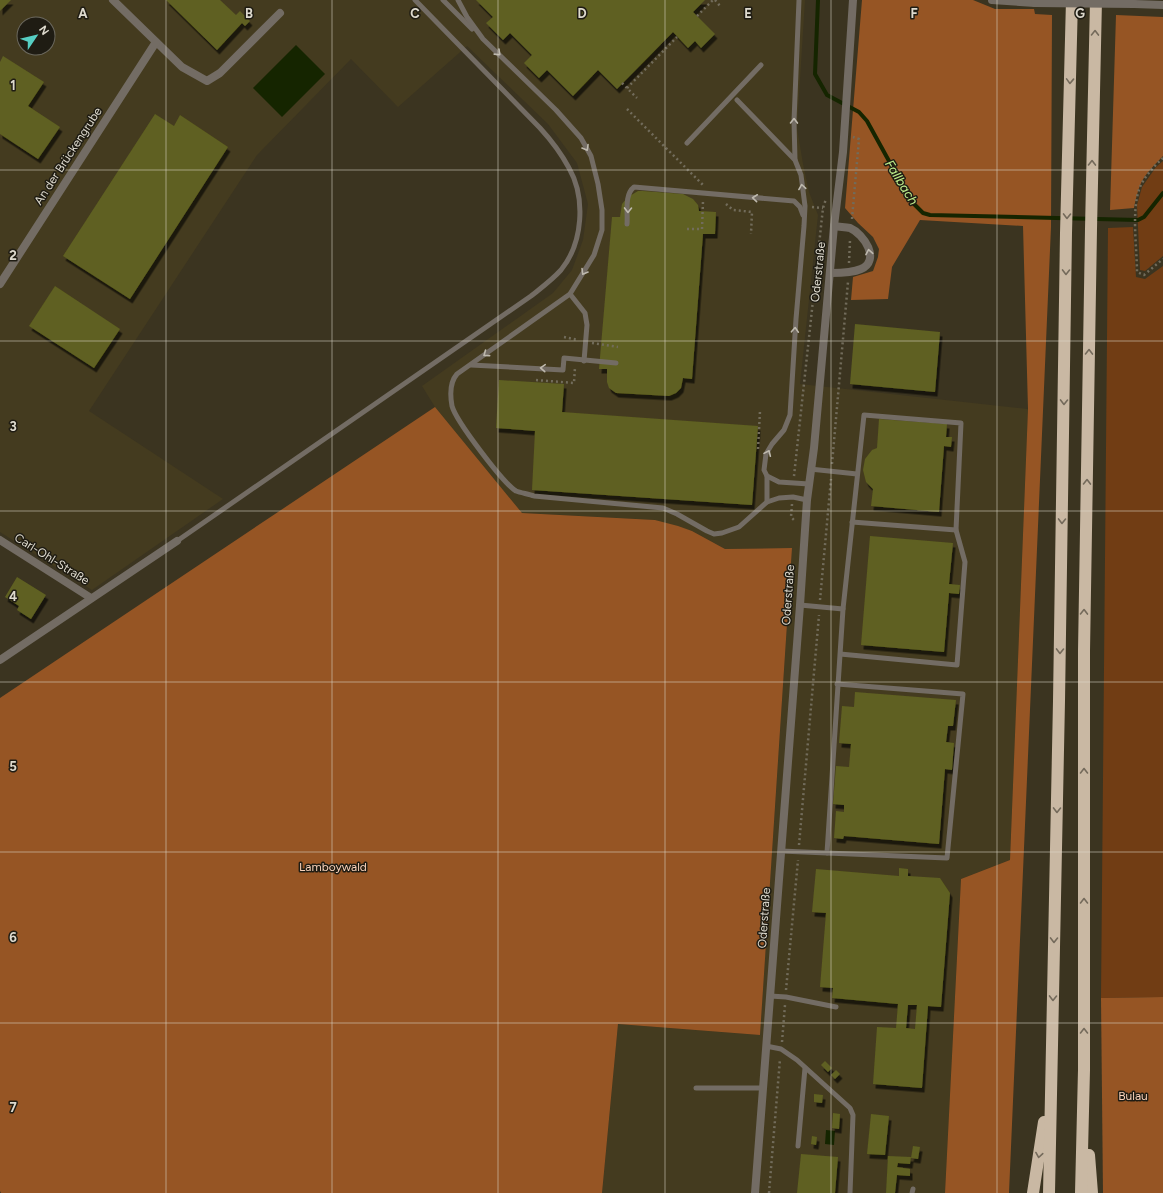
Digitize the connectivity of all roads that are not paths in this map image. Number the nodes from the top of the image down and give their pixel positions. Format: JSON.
{"nodes":[{"id":1,"x":113,"y":0,"type":"edge"},
{"id":2,"x":415,"y":0,"type":"edge"},
{"id":3,"x":443,"y":0,"type":"edge"},
{"id":4,"x":458,"y":0,"type":"edge"},
{"id":5,"x":799,"y":0,"type":"edge"},
{"id":6,"x":853,"y":0,"type":"edge"},
{"id":7,"x":992,"y":0,"type":"edge"},
{"id":8,"x":1072,"y":0,"type":"edge"},
{"id":9,"x":1096,"y":0,"type":"edge"},
{"id":10,"x":1163,"y":5,"type":"edge"},
{"id":11,"x":280,"y":12,"type":"dead end"},
{"id":12,"x":483,"y":39,"type":"junction"},
{"id":13,"x":156,"y":42,"type":"junction"},
{"id":14,"x":761,"y":65,"type":"dead end"},
{"id":15,"x":736,"y":100,"type":"dead end"},
{"id":16,"x":687,"y":143,"type":"dead end"},
{"id":17,"x":795,"y":160,"type":"junction"},
{"id":18,"x":628,"y":224,"type":"dead end"},
{"id":19,"x":804,"y":226,"type":"junction"},
{"id":20,"x":834,"y":226,"type":"junction"},
{"id":21,"x":830,"y":273,"type":"junction"},
{"id":22,"x":0,"y":284,"type":"edge"},
{"id":23,"x":570,"y":294,"type":"junction"},
{"id":24,"x":584,"y":361,"type":"junction"},
{"id":25,"x":616,"y":363,"type":"dead end"},
{"id":26,"x":471,"y":365,"type":"junction"},
{"id":27,"x":810,"y":470,"type":"junction"},
{"id":28,"x":857,"y":474,"type":"junction"},
{"id":29,"x":768,"y":476,"type":"junction"},
{"id":30,"x":808,"y":484,"type":"junction"},
{"id":31,"x":807,"y":500,"type":"junction"},
{"id":32,"x":767,"y":502,"type":"junction"},
{"id":33,"x":852,"y":522,"type":"junction"},
{"id":34,"x":956,"y":530,"type":"junction"},
{"id":35,"x":0,"y":540,"type":"edge"},
{"id":36,"x":177,"y":541,"type":"joint"},
{"id":37,"x":91,"y":598,"type":"junction"},
{"id":38,"x":800,"y":605,"type":"junction"},
{"id":39,"x":843,"y":609,"type":"junction"},
{"id":40,"x":840,"y":654,"type":"junction"},
{"id":41,"x":0,"y":660,"type":"edge"},
{"id":42,"x":838,"y":684,"type":"junction"},
{"id":43,"x":781,"y":851,"type":"junction"},
{"id":44,"x":827,"y":853,"type":"junction"},
{"id":45,"x":770,"y":996,"type":"junction"},
{"id":46,"x":836,"y":1007,"type":"dead end"},
{"id":47,"x":766,"y":1046,"type":"junction"},
{"id":48,"x":805,"y":1068,"type":"junction"},
{"id":49,"x":1084,"y":1070,"type":"junction"},
{"id":50,"x":1051,"y":1075,"type":"junction"},
{"id":51,"x":696,"y":1088,"type":"dead end"},
{"id":52,"x":763,"y":1088,"type":"junction"},
{"id":53,"x":798,"y":1146,"type":"dead end"},
{"id":54,"x":755,"y":1193,"type":"edge"},
{"id":55,"x":850,"y":1193,"type":"edge"},
{"id":56,"x":1033,"y":1193,"type":"edge"},
{"id":57,"x":1049,"y":1193,"type":"edge"},
{"id":58,"x":1081,"y":1193,"type":"edge"},
{"id":59,"x":1092,"y":1193,"type":"edge"}],
"edges":[{"from":1,"to":13,"type":"street"},
{"from":2,"to":36,"type":"lane"},
{"from":3,"to":12,"type":"lane"},
{"from":4,"to":12,"type":"lane"},
{"from":17,"to":5,"type":"lane","one_way":true},
{"from":6,"to":20,"type":"street","name":"Oderstraße"},
{"from":7,"to":10,"type":"street","bridge":true},
{"from":8,"to":50,"type":"highway","one_way":true},
{"from":49,"to":9,"type":"highway","one_way":true},
{"from":11,"to":13,"type":"street"},
{"from":12,"to":23,"type":"lane","one_way":true},
{"from":13,"to":22,"type":"street","name":"An der Brückengrube"},
{"from":14,"to":16,"type":"lane"},
{"from":15,"to":17,"type":"lane"},
{"from":19,"to":17,"type":"lane","one_way":true},
{"from":19,"to":18,"type":"lane","one_way":true},
{"from":29,"to":19,"type":"lane","one_way":true},
{"from":20,"to":21,"type":"street","name":"Oderstraße"},
{"from":21,"to":20,"type":"street","one_way":true},
{"from":21,"to":27,"type":"street","name":"Oderstraße"},
{"from":23,"to":24,"type":"lane"},
{"from":23,"to":26,"type":"lane","one_way":true},
{"from":24,"to":25,"type":"lane"},
{"from":24,"to":26,"type":"lane","one_way":true},
{"from":26,"to":32,"type":"lane"},
{"from":27,"to":28,"type":"lane"},
{"from":27,"to":30,"type":"street","name":"Oderstraße"},
{"from":28,"to":33,"type":"lane"},
{"from":28,"to":34,"type":"lane"},
{"from":29,"to":30,"type":"lane"},
{"from":29,"to":32,"type":"lane"},
{"from":30,"to":31,"type":"street","name":"Oderstraße"},
{"from":31,"to":32,"type":"lane"},
{"from":31,"to":38,"type":"street","name":"Oderstraße"},
{"from":33,"to":34,"type":"lane"},
{"from":33,"to":39,"type":"lane"},
{"from":34,"to":40,"type":"lane"},
{"from":35,"to":37,"type":"street","name":"Carl-Ohl-Straße"},
{"from":36,"to":37,"type":"street"},
{"from":37,"to":41,"type":"street"},
{"from":38,"to":39,"type":"lane"},
{"from":38,"to":43,"type":"street","name":"Oderstraße"},
{"from":39,"to":40,"type":"lane"},
{"from":40,"to":42,"type":"lane"},
{"from":42,"to":44,"type":"lane"},
{"from":42,"to":44,"type":"lane"},
{"from":43,"to":44,"type":"lane"},
{"from":43,"to":45,"type":"street","name":"Oderstraße"},
{"from":45,"to":46,"type":"lane"},
{"from":45,"to":47,"type":"street","name":"Oderstraße"},
{"from":47,"to":48,"type":"lane"},
{"from":47,"to":52,"type":"street","name":"Oderstraße"},
{"from":48,"to":53,"type":"lane"},
{"from":48,"to":55,"type":"lane"},
{"from":49,"to":58,"type":"highway"},
{"from":49,"to":59,"type":"highway"},
{"from":50,"to":56,"type":"highway","one_way":true},
{"from":50,"to":57,"type":"highway"},
{"from":51,"to":52,"type":"lane"},
{"from":52,"to":54,"type":"street","name":"Oderstraße"}]}
